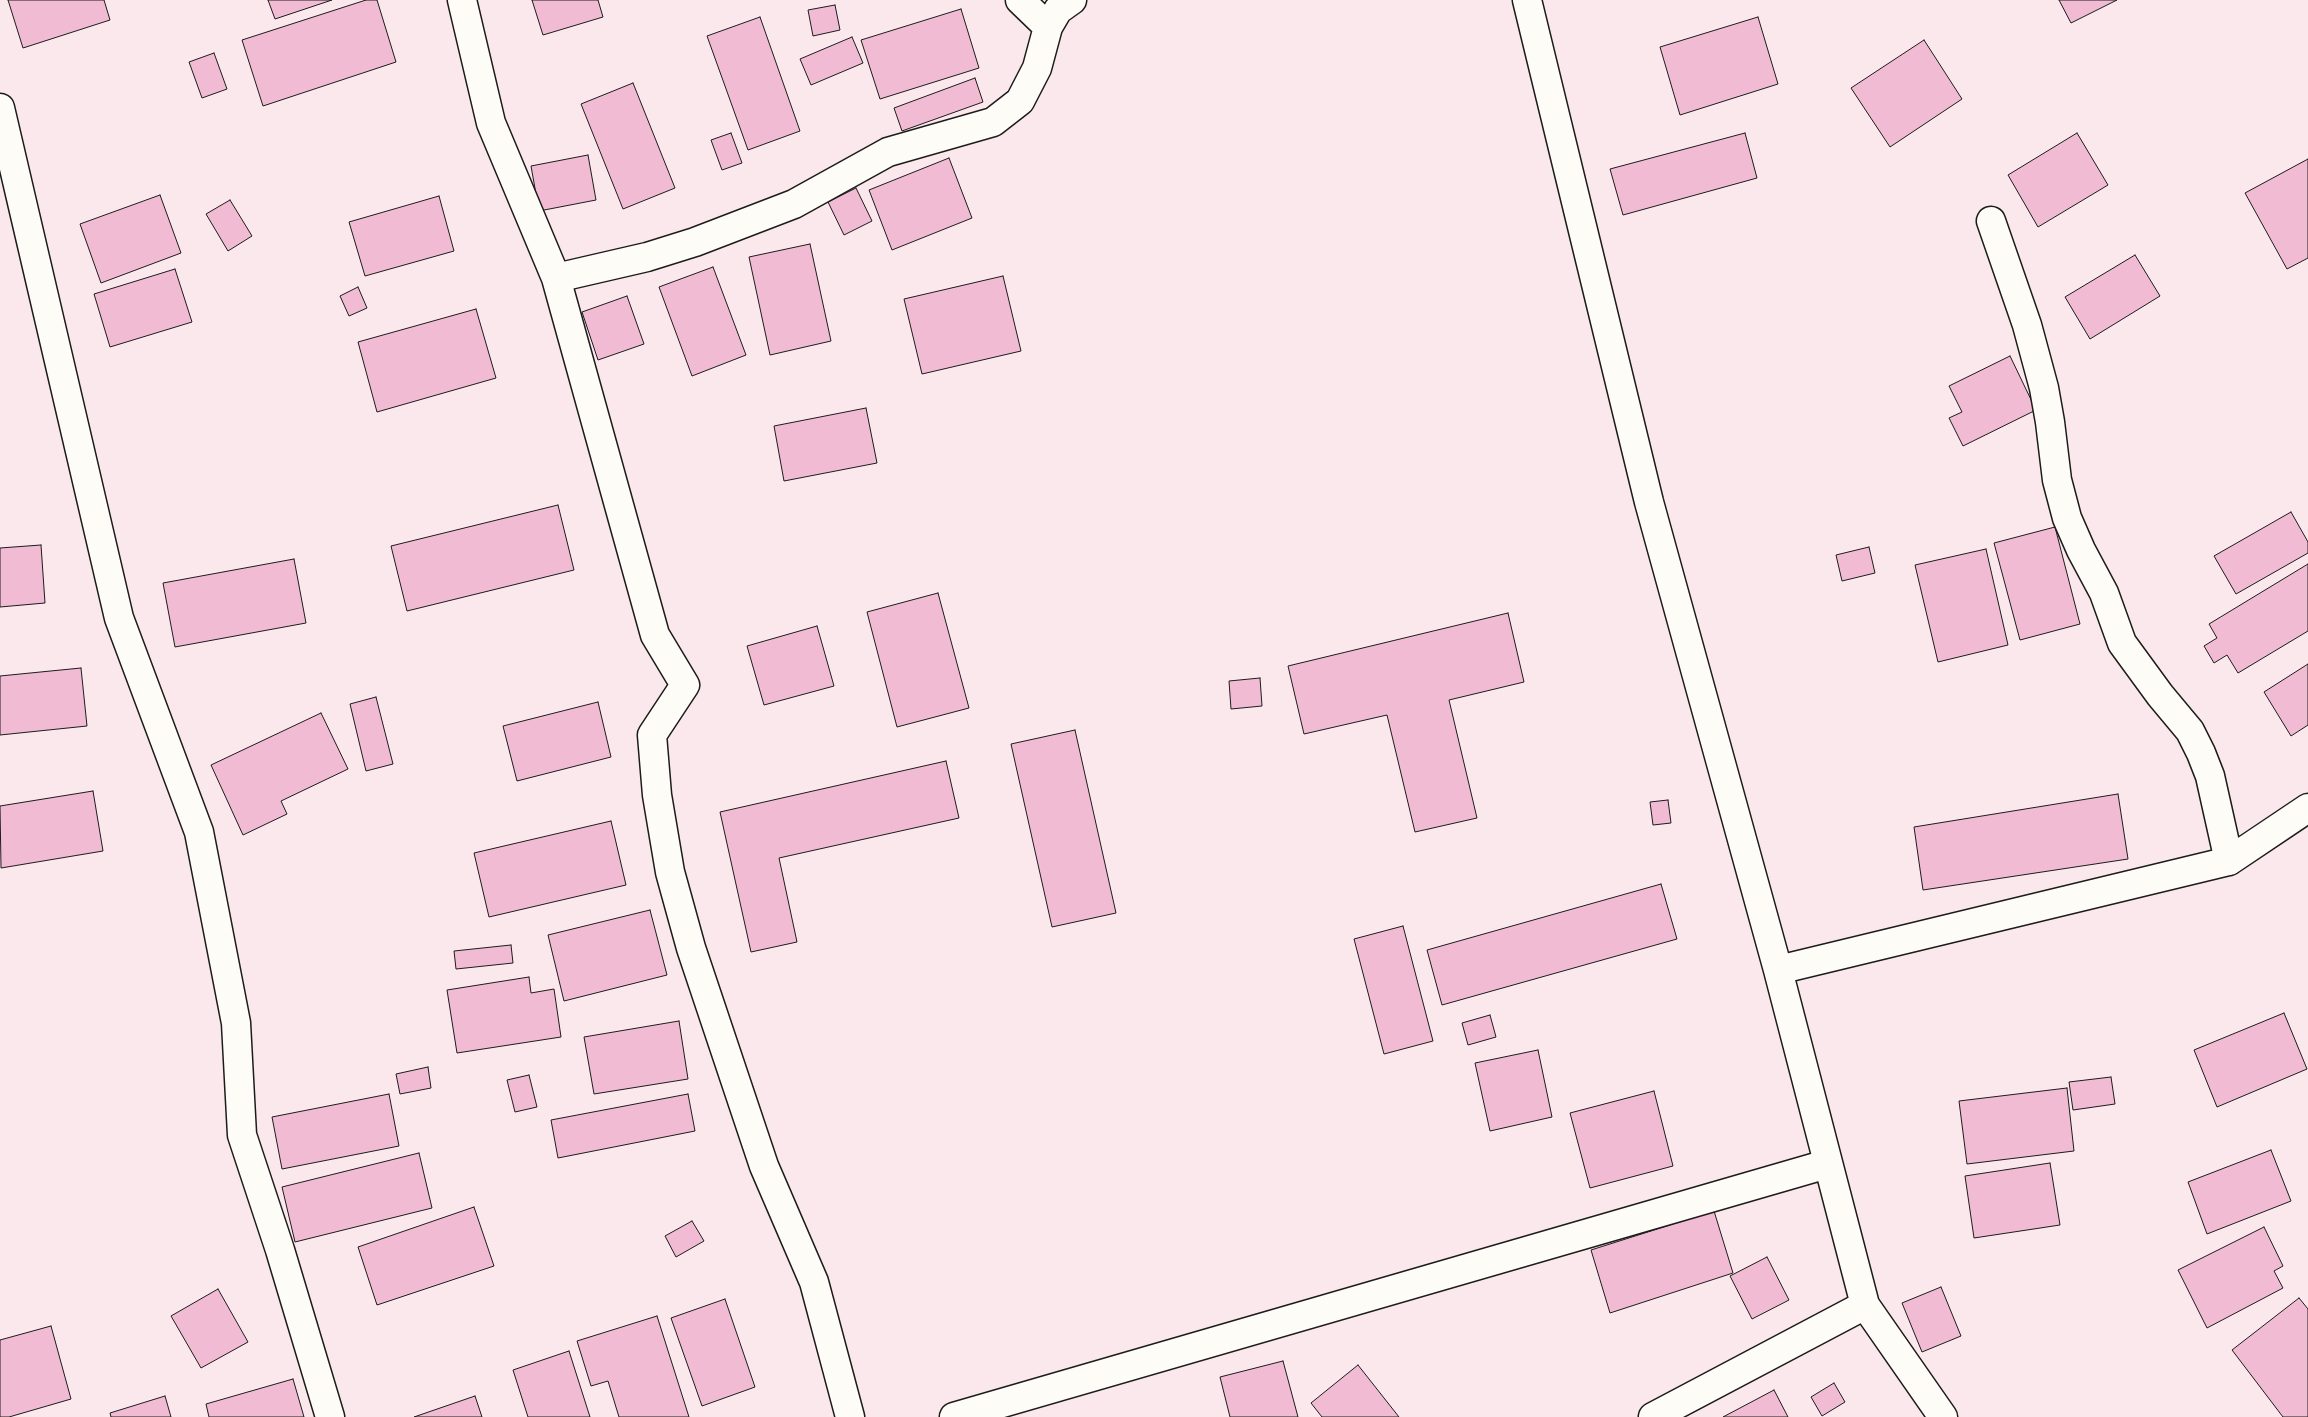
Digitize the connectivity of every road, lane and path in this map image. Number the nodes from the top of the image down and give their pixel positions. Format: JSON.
{"nodes":[{"id":1,"x":462,"y":0,"type":"edge"},
{"id":2,"x":1020,"y":0,"type":"edge"},
{"id":3,"x":1072,"y":0,"type":"edge"},
{"id":4,"x":1527,"y":0,"type":"edge"},
{"id":5,"x":1048,"y":27,"type":"junction"},
{"id":6,"x":0,"y":108,"type":"edge"},
{"id":7,"x":1991,"y":221,"type":"dead end"},
{"id":8,"x":556,"y":278,"type":"junction"},
{"id":9,"x":2308,"y":808,"type":"edge"},
{"id":10,"x":2229,"y":861,"type":"junction"},
{"id":11,"x":1778,"y":970,"type":"junction"},
{"id":12,"x":1827,"y":1164,"type":"junction"},
{"id":13,"x":1865,"y":1305,"type":"junction"},
{"id":14,"x":330,"y":1417,"type":"edge"},
{"id":15,"x":850,"y":1417,"type":"edge"},
{"id":16,"x":954,"y":1417,"type":"edge"},
{"id":17,"x":1653,"y":1417,"type":"edge"},
{"id":18,"x":1943,"y":1417,"type":"edge"}],
"edges":[{"from":1,"to":8,"type":"street"},
{"from":2,"to":5,"type":"street"},
{"from":3,"to":5,"type":"street"},
{"from":4,"to":11,"type":"street"},
{"from":5,"to":8,"type":"street"},
{"from":6,"to":14,"type":"street"},
{"from":7,"to":10,"type":"street"},
{"from":8,"to":15,"type":"street"},
{"from":9,"to":10,"type":"street"},
{"from":10,"to":11,"type":"street"},
{"from":11,"to":12,"type":"street"},
{"from":12,"to":13,"type":"street"},
{"from":12,"to":16,"type":"street"},
{"from":13,"to":17,"type":"street"},
{"from":13,"to":18,"type":"street"}]}
